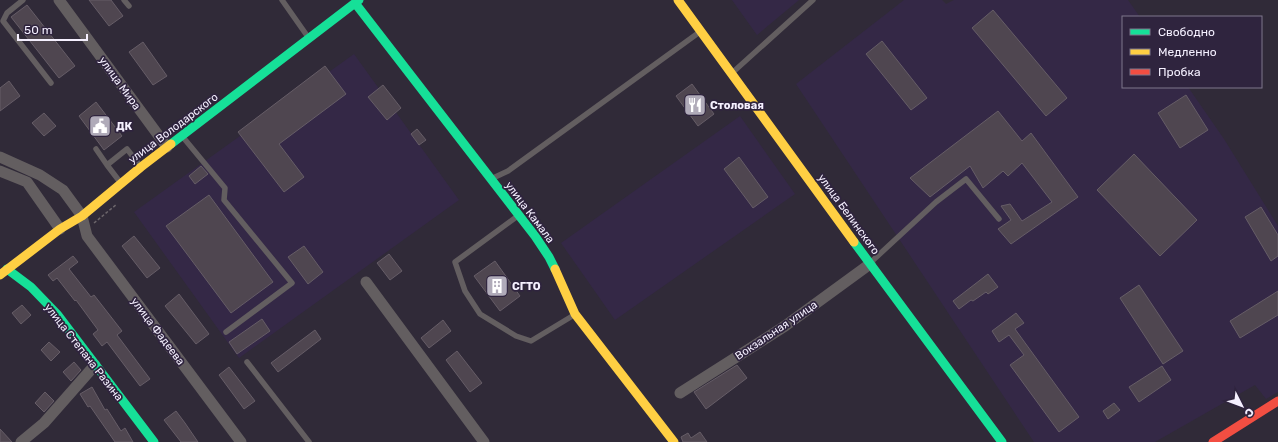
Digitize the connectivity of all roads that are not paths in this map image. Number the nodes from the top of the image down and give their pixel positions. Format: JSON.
{"nodes":[{"id":1,"x":23,"y":0,"type":"edge"},
{"id":2,"x":59,"y":0,"type":"edge"},
{"id":3,"x":124,"y":0,"type":"edge"},
{"id":4,"x":282,"y":0,"type":"edge"},
{"id":5,"x":678,"y":0,"type":"edge"},
{"id":6,"x":813,"y":0,"type":"edge"},
{"id":7,"x":356,"y":1,"type":"edge"},
{"id":8,"x":129,"y":6,"type":"dead end"},
{"id":9,"x":701,"y":31,"type":"junction"},
{"id":10,"x":309,"y":39,"type":"junction"},
{"id":11,"x":732,"y":73,"type":"junction"},
{"id":12,"x":51,"y":84,"type":"dead end"},
{"id":13,"x":182,"y":136,"type":"junction"},
{"id":14,"x":167,"y":147,"type":"junction"},
{"id":15,"x":96,"y":149,"type":"dead end"},
{"id":16,"x":0,"y":157,"type":"edge"},
{"id":17,"x":107,"y":165,"type":"junction"},
{"id":18,"x":141,"y":167,"type":"junction"},
{"id":19,"x":0,"y":171,"type":"edge"},
{"id":20,"x":491,"y":179,"type":"junction"},
{"id":21,"x":121,"y":184,"type":"junction"},
{"id":22,"x":519,"y":215,"type":"junction"},
{"id":23,"x":82,"y":216,"type":"junction"},
{"id":24,"x":999,"y":219,"type":"dead end"},
{"id":25,"x":60,"y":229,"type":"junction"},
{"id":26,"x":870,"y":264,"type":"junction"},
{"id":27,"x":4,"y":272,"type":"edge"},
{"id":28,"x":366,"y":282,"type":"dead end"},
{"id":29,"x":575,"y":314,"type":"junction"},
{"id":30,"x":226,"y":332,"type":"dead end"},
{"id":31,"x":248,"y":362,"type":"dead end"},
{"id":32,"x":95,"y":365,"type":"junction"},
{"id":33,"x":680,"y":392,"type":"dead end"},
{"id":34,"x":1278,"y":401,"type":"edge"},
{"id":35,"x":21,"y":442,"type":"edge"},
{"id":36,"x":154,"y":442,"type":"edge"},
{"id":37,"x":241,"y":442,"type":"edge"},
{"id":38,"x":309,"y":442,"type":"edge"},
{"id":39,"x":484,"y":442,"type":"edge"},
{"id":40,"x":674,"y":442,"type":"edge"},
{"id":41,"x":1002,"y":442,"type":"edge"},
{"id":42,"x":1213,"y":442,"type":"edge"}],
"edges":[{"from":1,"to":12,"type":"lane"},
{"from":2,"to":14,"type":"street","name":"улица Мира"},
{"from":3,"to":8,"type":"lane"},
{"from":4,"to":10,"type":"lane"},
{"from":5,"to":9,"type":"street","name":"улица Белинского"},
{"from":6,"to":11,"type":"lane"},
{"from":7,"to":10,"type":"street","name":"улица Володарского"},
{"from":7,"to":20,"type":"street","name":"улица Камала"},
{"from":9,"to":11,"type":"street","name":"улица Белинского"},
{"from":9,"to":20,"type":"lane"},
{"from":10,"to":13,"type":"street","name":"улица Володарского"},
{"from":11,"to":26,"type":"street","name":"улица Белинского"},
{"from":13,"to":14,"type":"street","name":"улица Володарского"},
{"from":13,"to":30,"type":"lane"},
{"from":14,"to":18,"type":"street","name":"улица Володарского"},
{"from":15,"to":17,"type":"lane"},
{"from":16,"to":23,"type":"street"},
{"from":17,"to":18,"type":"lane"},
{"from":17,"to":21,"type":"lane"},
{"from":18,"to":21,"type":"street","name":"улица Володарского"},
{"from":19,"to":25,"type":"street"},
{"from":20,"to":22,"type":"street","name":"улица Камала"},
{"from":21,"to":23,"type":"street","name":"улица Володарского"},
{"from":22,"to":29,"type":"street","name":"улица Камала"},
{"from":22,"to":29,"type":"lane"},
{"from":23,"to":25,"type":"street","name":"улица Володарского"},
{"from":23,"to":37,"type":"street","name":"улица Фадеева"},
{"from":24,"to":26,"type":"lane"},
{"from":25,"to":27,"type":"street","name":"улица Володарского"},
{"from":26,"to":33,"type":"street","name":"Вокзальная улица"},
{"from":26,"to":41,"type":"street","name":"улица Белинского"},
{"from":27,"to":32,"type":"street","name":"улица Степана Разина"},
{"from":28,"to":39,"type":"street"},
{"from":29,"to":40,"type":"street","name":"улица Камала"},
{"from":31,"to":38,"type":"lane"},
{"from":32,"to":35,"type":"street"},
{"from":32,"to":36,"type":"street","name":"улица Степана Разина"},
{"from":34,"to":42,"type":"street"}]}
